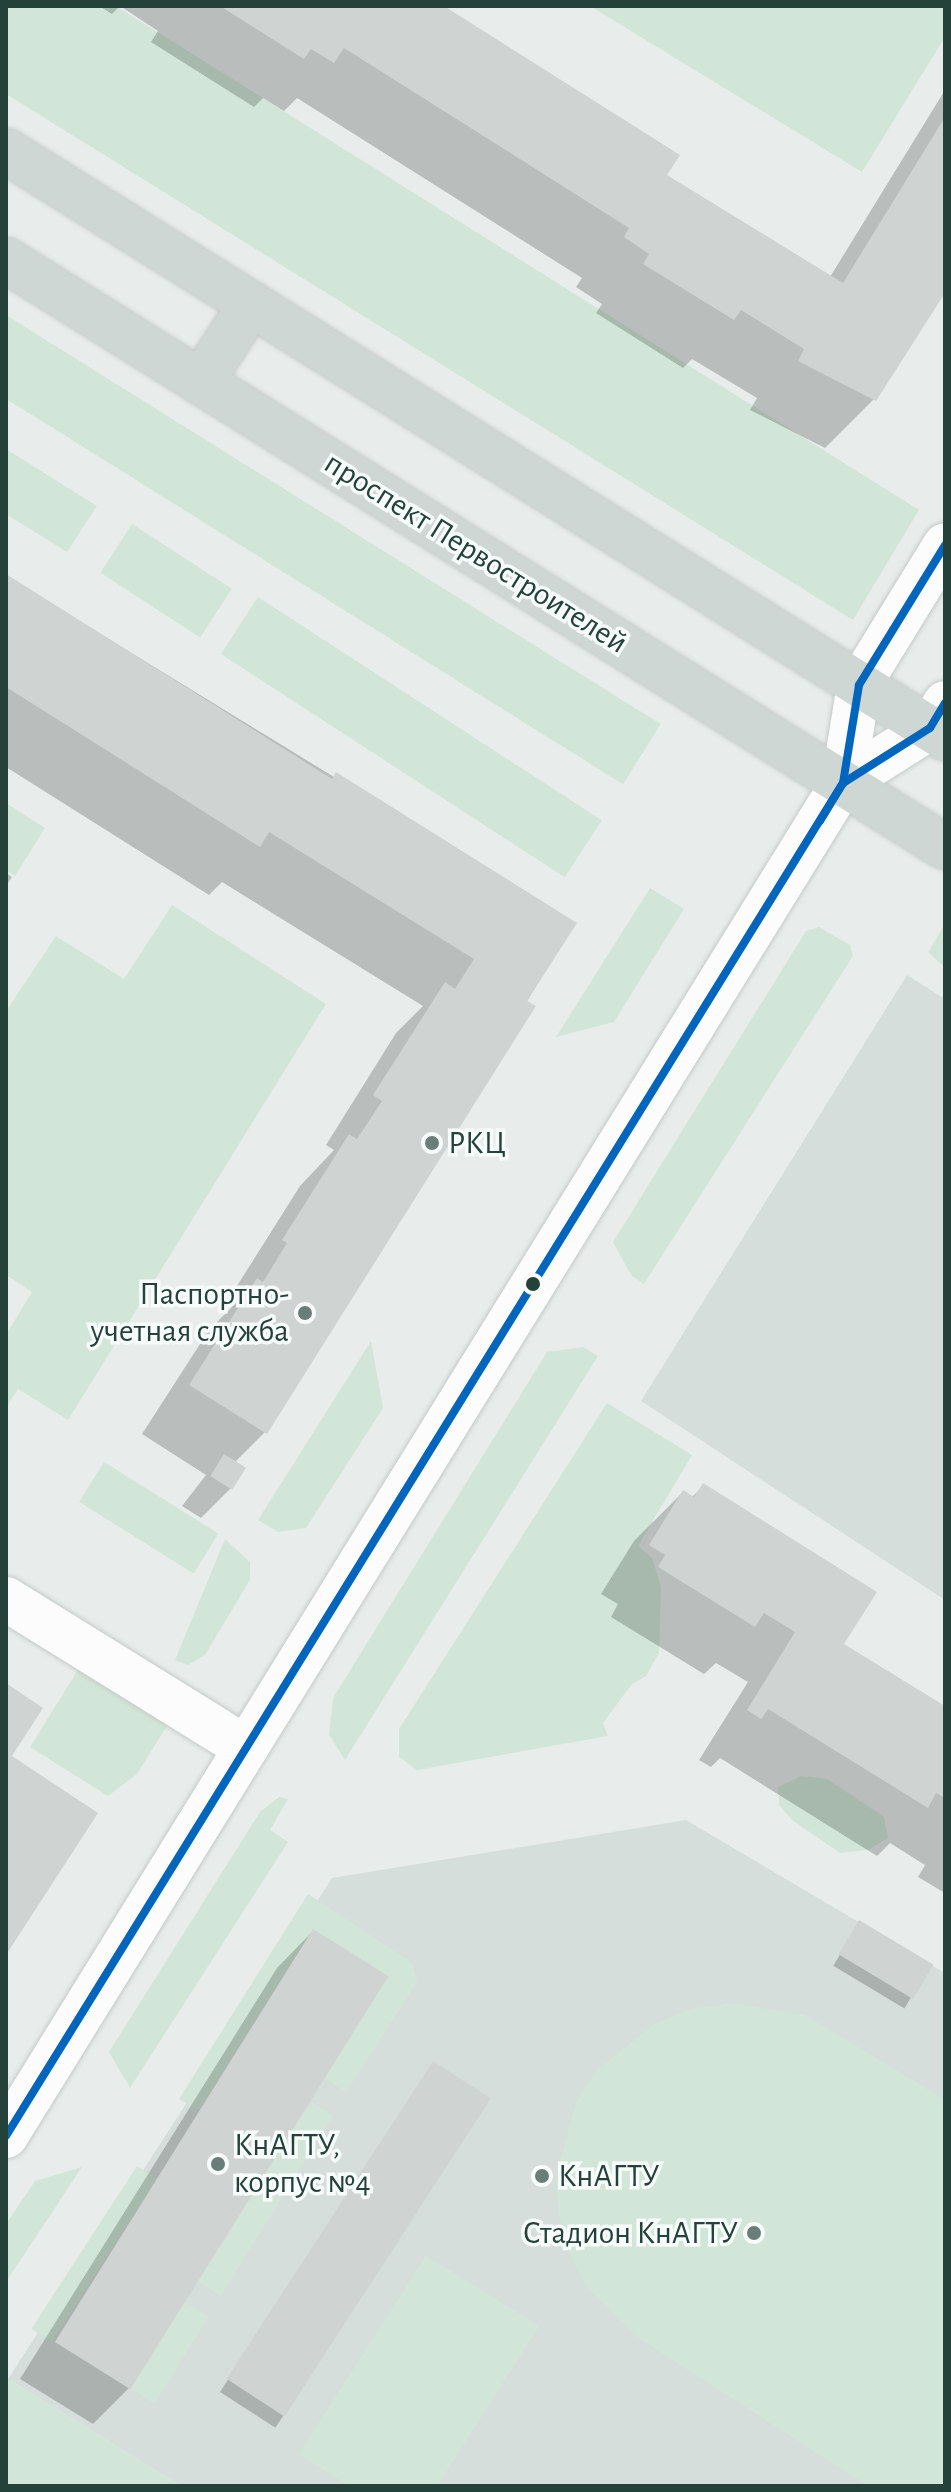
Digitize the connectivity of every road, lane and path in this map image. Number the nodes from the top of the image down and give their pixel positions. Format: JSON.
{"nodes":[{"id":1,"x":6,"y":151,"type":"edge"},
{"id":2,"x":6,"y":260,"type":"edge"},
{"id":3,"x":251,"y":304,"type":"junction"},
{"id":4,"x":201,"y":382,"type":"junction"},
{"id":5,"x":945,"y":545,"type":"edge"},
{"id":6,"x":859,"y":685,"type":"junction"},
{"id":7,"x":940,"y":723,"type":"edge"},
{"id":8,"x":843,"y":783,"type":"junction"},
{"id":9,"x":945,"y":847,"type":"edge"},
{"id":10,"x":6,"y":1599,"type":"edge"},
{"id":11,"x":246,"y":1748,"type":"junction"},
{"id":12,"x":6,"y":2136,"type":"edge"}],
"edges":[{"from":1,"to":3,"type":"main road"},
{"from":2,"to":4,"type":"main road","name":"проспект Первостроителей"},
{"from":3,"to":4,"type":"main road"},
{"from":3,"to":6,"type":"main road"},
{"from":4,"to":8,"type":"main road","name":"проспект Первостроителей"},
{"from":5,"to":6,"type":"street"},
{"from":6,"to":7,"type":"main road"},
{"from":6,"to":8,"type":"street"},
{"from":7,"to":8,"type":"street"},
{"from":8,"to":9,"type":"main road","name":"проспект Первостроителей"},
{"from":8,"to":11,"type":"street"},
{"from":10,"to":11,"type":"street"},
{"from":11,"to":12,"type":"street"}]}
